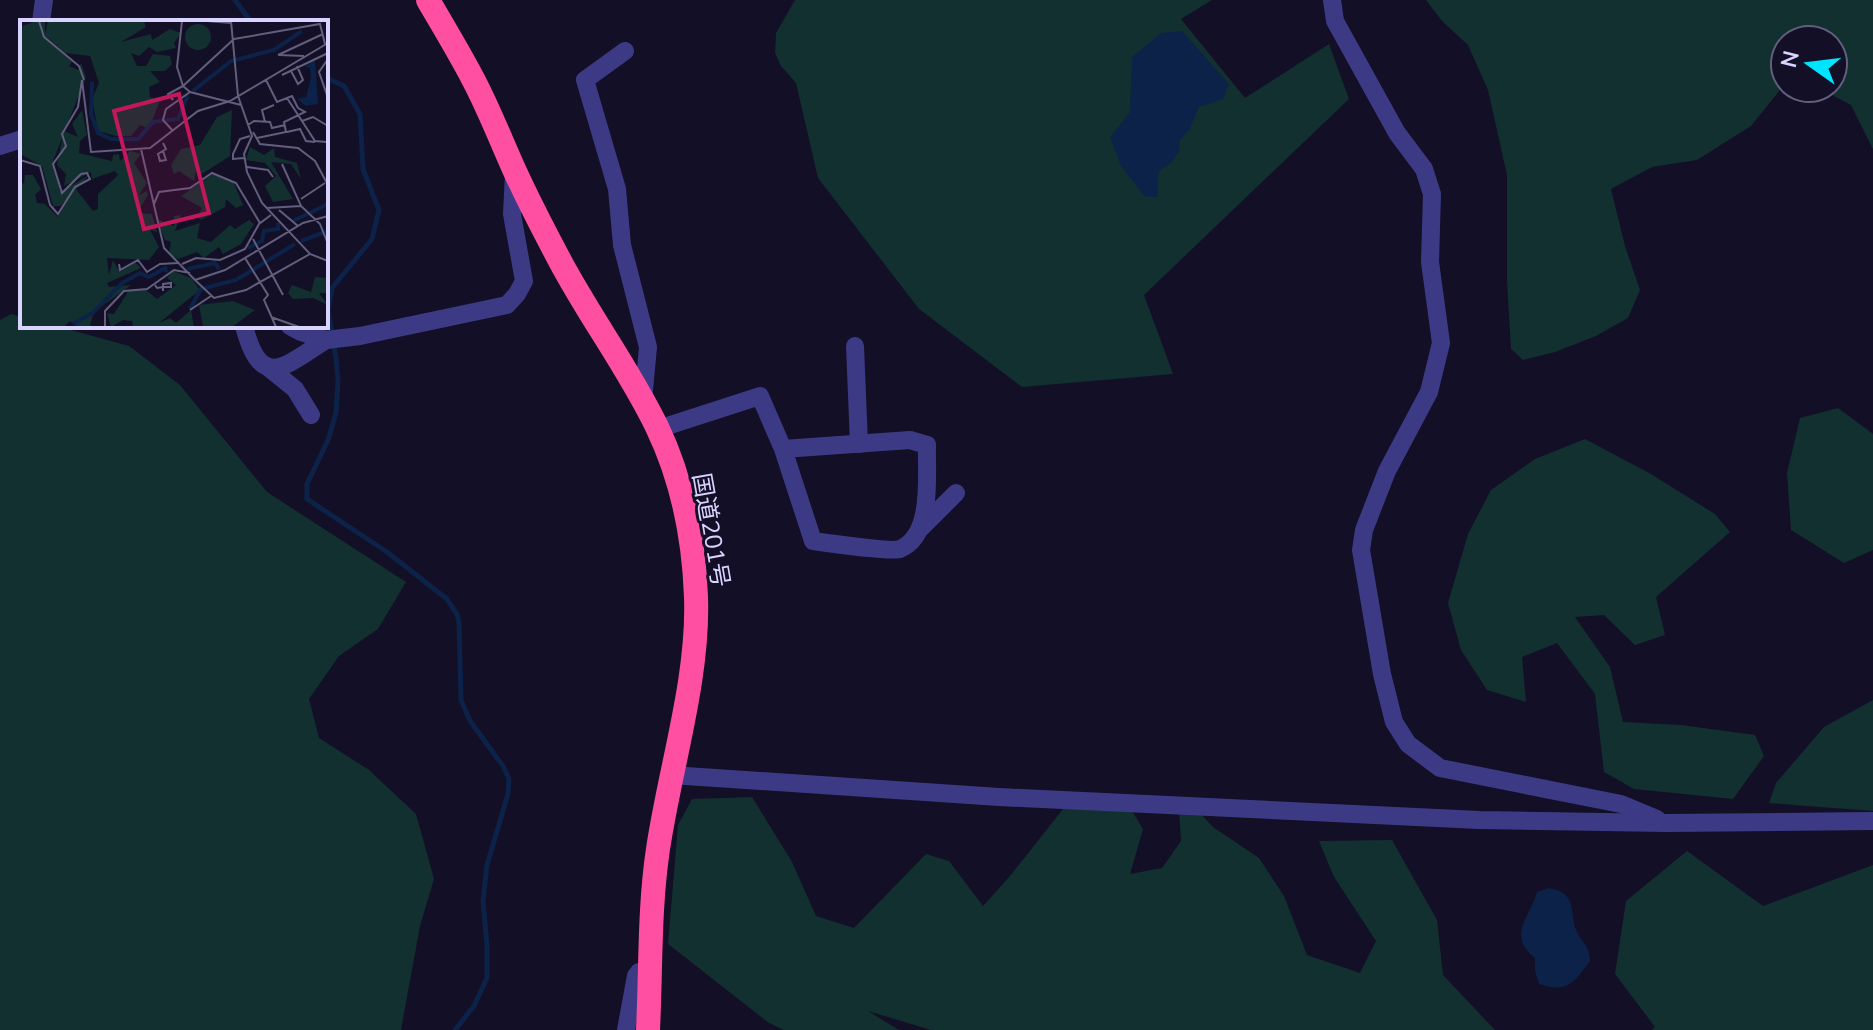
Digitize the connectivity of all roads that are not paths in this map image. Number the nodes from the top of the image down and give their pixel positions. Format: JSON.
{"nodes":[{"id":1,"x":44,"y":0,"type":"edge"},
{"id":2,"x":428,"y":0,"type":"edge"},
{"id":3,"x":1332,"y":0,"type":"edge"},
{"id":4,"x":41,"y":20,"type":"edge"},
{"id":5,"x":625,"y":51,"type":"dead end"},
{"id":6,"x":20,"y":140,"type":"edge"},
{"id":7,"x":0,"y":146,"type":"edge"},
{"id":8,"x":514,"y":169,"type":"junction"},
{"id":9,"x":244,"y":328,"type":"edge"},
{"id":10,"x":294,"y":328,"type":"edge"},
{"id":11,"x":326,"y":340,"type":"junction"},
{"id":12,"x":855,"y":346,"type":"dead end"},
{"id":13,"x":269,"y":368,"type":"junction"},
{"id":14,"x":643,"y":401,"type":"junction"},
{"id":15,"x":311,"y":415,"type":"dead end"},
{"id":16,"x":658,"y":429,"type":"junction"},
{"id":17,"x":859,"y":444,"type":"junction"},
{"id":18,"x":783,"y":449,"type":"junction"},
{"id":19,"x":956,"y":493,"type":"dead end"},
{"id":20,"x":919,"y":530,"type":"junction"},
{"id":21,"x":671,"y":775,"type":"junction"},
{"id":22,"x":1873,"y":821,"type":"edge"},
{"id":23,"x":1667,"y":823,"type":"junction"},
{"id":24,"x":650,"y":973,"type":"junction"},
{"id":25,"x":626,"y":1030,"type":"edge"},
{"id":26,"x":648,"y":1030,"type":"edge"}],
"edges":[{"from":1,"to":4,"type":"street"},
{"from":2,"to":8,"type":"highway","name":"国道201号"},
{"from":3,"to":23,"type":"street"},
{"from":5,"to":14,"type":"street"},
{"from":6,"to":7,"type":"street"},
{"from":8,"to":11,"type":"street"},
{"from":8,"to":14,"type":"highway","name":"国道201号"},
{"from":9,"to":13,"type":"street"},
{"from":10,"to":11,"type":"street"},
{"from":11,"to":13,"type":"street"},
{"from":12,"to":17,"type":"street"},
{"from":13,"to":15,"type":"street"},
{"from":14,"to":16,"type":"highway","name":"国道201号"},
{"from":16,"to":18,"type":"street"},
{"from":16,"to":21,"type":"highway","name":"国道201号"},
{"from":17,"to":18,"type":"street"},
{"from":17,"to":20,"type":"street"},
{"from":18,"to":20,"type":"street"},
{"from":19,"to":20,"type":"street"},
{"from":21,"to":23,"type":"street"},
{"from":21,"to":24,"type":"highway","name":"国道201号"},
{"from":22,"to":23,"type":"street"},
{"from":24,"to":25,"type":"street"},
{"from":24,"to":26,"type":"highway","name":"国道201号"}]}
